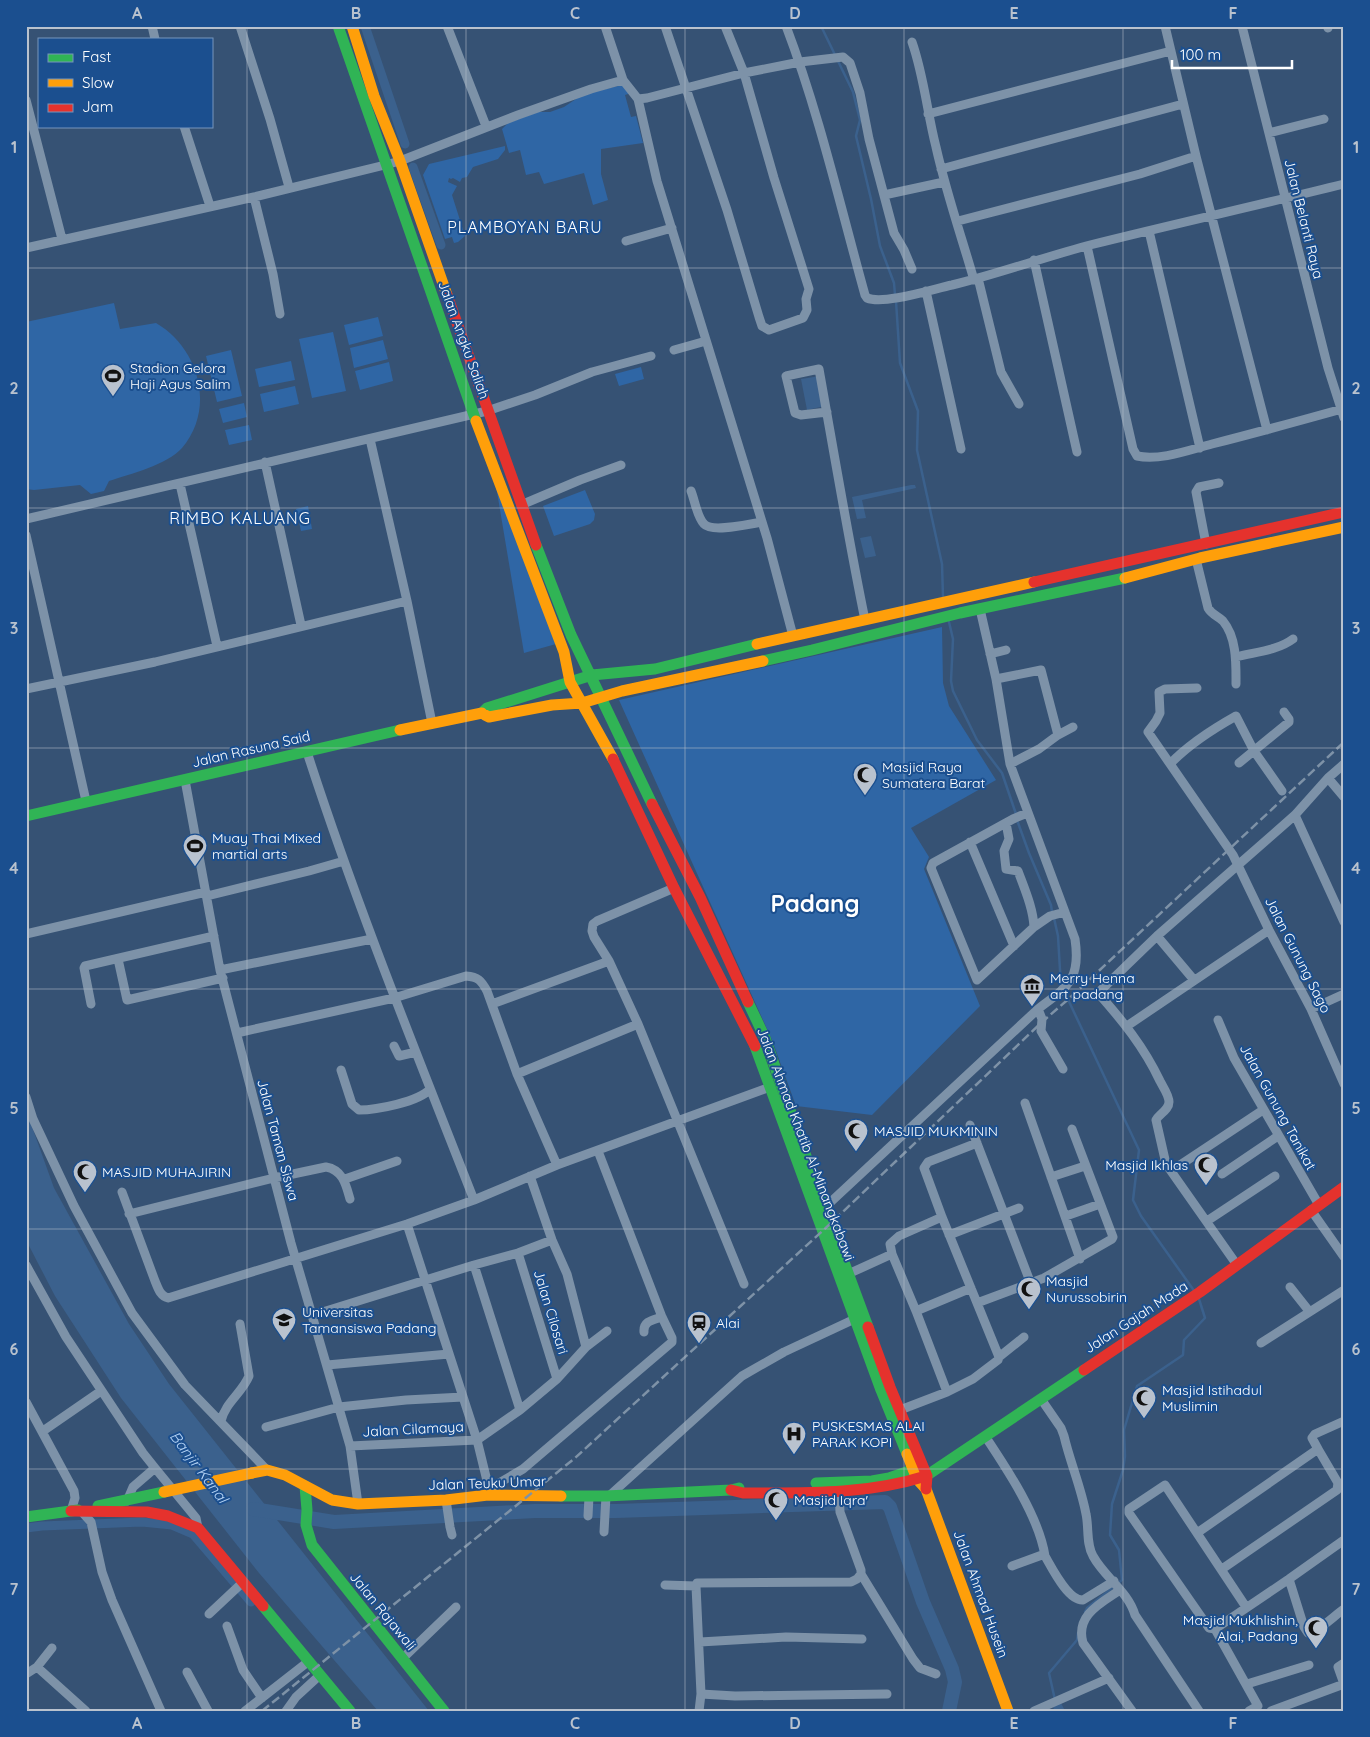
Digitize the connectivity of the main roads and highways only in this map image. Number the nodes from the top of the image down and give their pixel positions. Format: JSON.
{"nodes":[{"id":1,"x":338,"y":26,"type":"edge"},
{"id":2,"x":352,"y":26,"type":"edge"},
{"id":3,"x":1344,"y":512,"type":"edge"},
{"id":4,"x":1344,"y":527,"type":"edge"},
{"id":5,"x":1167,"y":552,"type":"junction"},
{"id":6,"x":1170,"y":566,"type":"junction"},
{"id":7,"x":592,"y":675,"type":"junction"},
{"id":8,"x":570,"y":682,"type":"junction"},
{"id":9,"x":602,"y":698,"type":"junction"},
{"id":10,"x":582,"y":703,"type":"junction"},
{"id":11,"x":482,"y":714,"type":"junction"},
{"id":12,"x":26,"y":816,"type":"edge"},
{"id":13,"x":740,"y":985,"type":"junction"},
{"id":14,"x":728,"y":992,"type":"junction"},
{"id":15,"x":1344,"y":1187,"type":"edge"},
{"id":16,"x":820,"y":1211,"type":"junction"},
{"id":17,"x":860,"y":1317,"type":"junction"},
{"id":18,"x":885,"y":1389,"type":"junction"},
{"id":19,"x":920,"y":1473,"type":"junction"},
{"id":20,"x":305,"y":1486,"type":"junction"},
{"id":21,"x":731,"y":1490,"type":"junction"},
{"id":22,"x":76,"y":1512,"type":"junction"},
{"id":23,"x":26,"y":1517,"type":"edge"},
{"id":24,"x":350,"y":1711,"type":"edge"},
{"id":25,"x":444,"y":1711,"type":"edge"},
{"id":26,"x":1008,"y":1711,"type":"edge"}],
"edges":[{"from":1,"to":8,"type":"main road","name":"Jalan Angku Saliah"},
{"from":2,"to":7,"type":"main road","name":"Jalan Angku Saliah"},
{"from":3,"to":5,"type":"main road"},
{"from":4,"to":6,"type":"main road"},
{"from":5,"to":6,"type":"main road"},
{"from":5,"to":7,"type":"main road"},
{"from":6,"to":9,"type":"main road"},
{"from":7,"to":8,"type":"main road"},
{"from":7,"to":9,"type":"main road","name":"Jalan Ahmad Khatib Al-Minangkabawi"},
{"from":8,"to":10,"type":"main road","name":"Jalan Ahmad Khatib Al-Minangkabawi"},
{"from":8,"to":11,"type":"main road"},
{"from":9,"to":10,"type":"main road"},
{"from":9,"to":13,"type":"main road","name":"Jalan Ahmad Khatib Al-Minangkabawi"},
{"from":10,"to":11,"type":"main road"},
{"from":10,"to":14,"type":"main road","name":"Jalan Ahmad Khatib Al-Minangkabawi"},
{"from":11,"to":12,"type":"main road","name":"Jalan Rasuna Said"},
{"from":13,"to":14,"type":"main road"},
{"from":13,"to":16,"type":"main road","name":"Jalan Ahmad Khatib Al-Minangkabawi"},
{"from":14,"to":16,"type":"main road","name":"Jalan Ahmad Khatib Al-Minangkabawi"},
{"from":15,"to":19,"type":"main road","name":"Jalan Gajah Mada"},
{"from":16,"to":17,"type":"main road","name":"Jalan Ahmad Khatib Al-Minangkabawi"},
{"from":16,"to":17,"type":"main road","name":"Jalan Ahmad Khatib Al-Minangkabawi"},
{"from":17,"to":18,"type":"main road","name":"Jalan Ahmad Khatib Al-Minangkabawi"},
{"from":18,"to":19,"type":"main road","name":"Jalan Ahmad Khatib Al-Minangkabawi"},
{"from":18,"to":19,"type":"main road","name":"Jalan Ahmad Khatib Al-Minangkabawi"},
{"from":19,"to":21,"type":"main road","name":"Jalan Teuku Umar"},
{"from":19,"to":21,"type":"main road","name":"Jalan Teuku Umar"},
{"from":19,"to":26,"type":"main road","name":"Jalan Ahmad Husein"},
{"from":20,"to":21,"type":"main road","name":"Jalan Teuku Umar"},
{"from":20,"to":22,"type":"main road","name":"Jalan Teuku Umar","bridge":true},
{"from":20,"to":25,"type":"main road","name":"Jalan Rajawali"},
{"from":22,"to":23,"type":"main road"},
{"from":22,"to":24,"type":"main road"}]}
